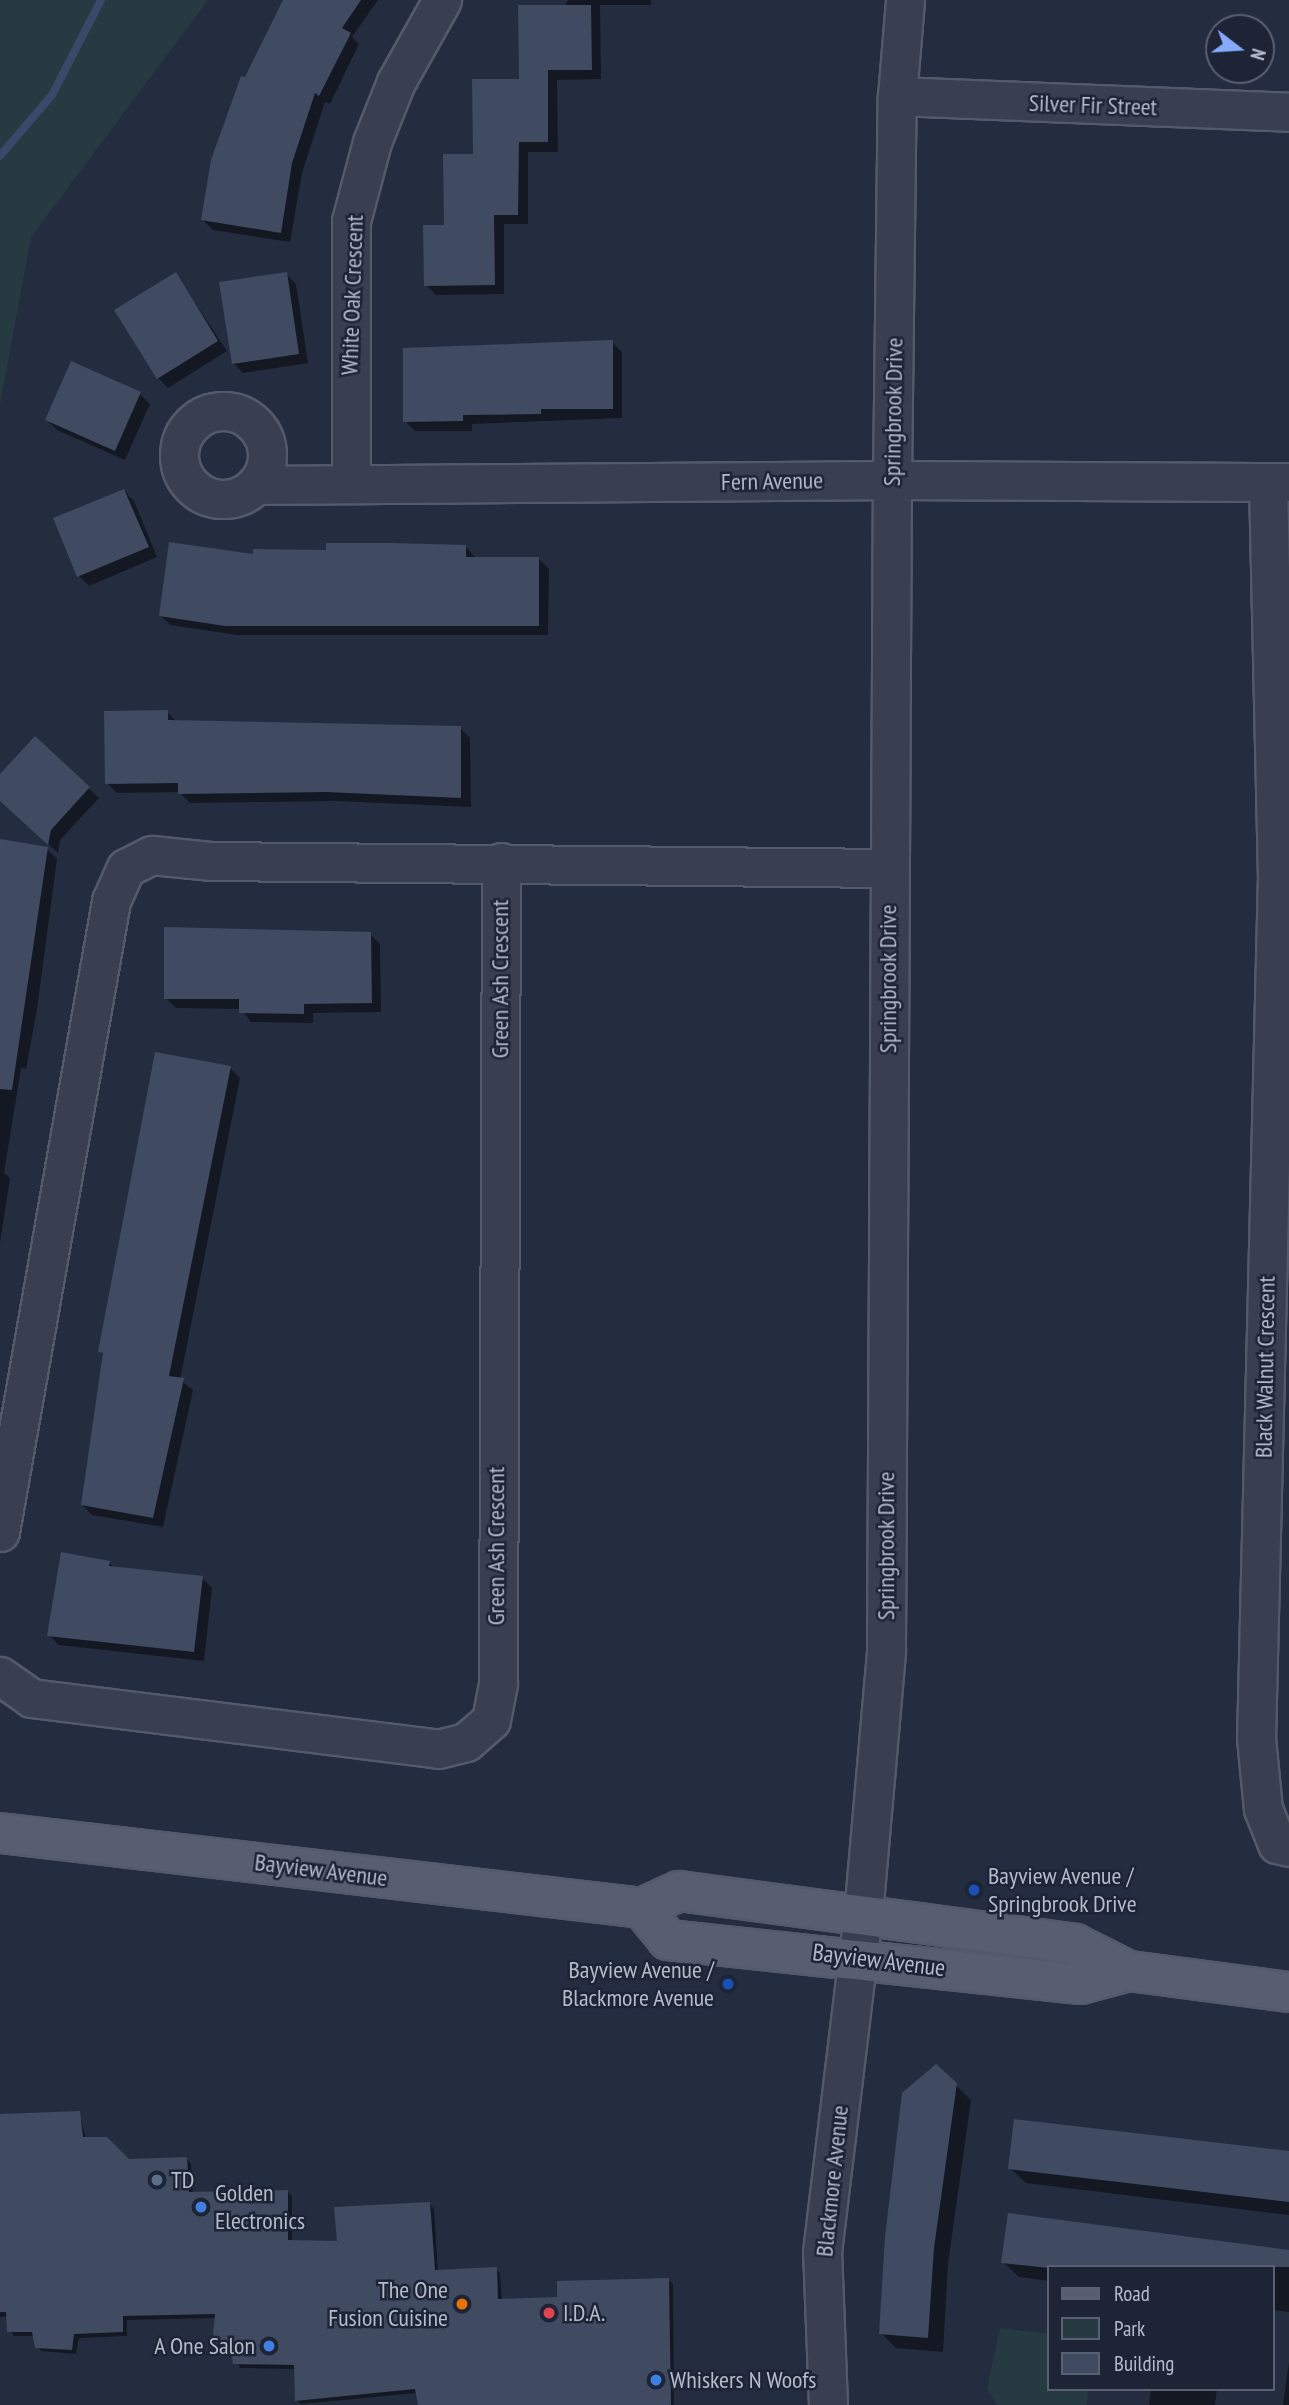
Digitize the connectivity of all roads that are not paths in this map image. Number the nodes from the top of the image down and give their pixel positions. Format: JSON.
{"nodes":[{"id":1,"x":442,"y":0,"type":"edge"},
{"id":2,"x":905,"y":0,"type":"edge"},
{"id":3,"x":897,"y":96,"type":"junction"},
{"id":4,"x":1289,"y":112,"type":"edge"},
{"id":5,"x":892,"y":480,"type":"junction"},
{"id":6,"x":351,"y":482,"type":"junction"},
{"id":7,"x":1279,"y":482,"type":"edge"},
{"id":8,"x":255,"y":485,"type":"dead end"},
{"id":9,"x":501,"y":862,"type":"junction"},
{"id":10,"x":889,"y":868,"type":"junction"},
{"id":11,"x":1283,"y":876,"type":"edge"},
{"id":12,"x":0,"y":1532,"type":"edge"},
{"id":13,"x":0,"y":1676,"type":"edge"},
{"id":14,"x":0,"y":1833,"type":"edge"},
{"id":15,"x":1289,"y":1847,"type":"edge"},
{"id":16,"x":642,"y":1908,"type":"junction"},
{"id":17,"x":863,"y":1915,"type":"junction"},
{"id":18,"x":855,"y":1957,"type":"junction"},
{"id":19,"x":1129,"y":1971,"type":"junction"},
{"id":20,"x":1289,"y":1992,"type":"edge"},
{"id":21,"x":828,"y":2405,"type":"edge"}],
"edges":[{"from":1,"to":6,"type":"street","name":"White Oak Crescent"},
{"from":2,"to":3,"type":"street","name":"Springbrook Drive"},
{"from":3,"to":4,"type":"street","name":"Silver Fir Street"},
{"from":3,"to":5,"type":"street","name":"Springbrook Drive"},
{"from":5,"to":6,"type":"street","name":"Fern Avenue"},
{"from":5,"to":7,"type":"street","name":"Fern Avenue"},
{"from":5,"to":10,"type":"street","name":"Springbrook Drive"},
{"from":6,"to":8,"type":"street","name":"Fern Avenue"},
{"from":7,"to":11,"type":"street","name":"Black Walnut Crescent"},
{"from":9,"to":10,"type":"street"},
{"from":9,"to":12,"type":"street"},
{"from":9,"to":13,"type":"street","name":"Green Ash Crescent"},
{"from":10,"to":17,"type":"street","name":"Springbrook Drive"},
{"from":11,"to":15,"type":"street","name":"Black Walnut Crescent"},
{"from":14,"to":16,"type":"main road","name":"Bayview Avenue"},
{"from":16,"to":17,"type":"main road","name":"Bayview Avenue"},
{"from":16,"to":18,"type":"main road","name":"Bayview Avenue"},
{"from":17,"to":18,"type":"street","name":"Springbrook Drive"},
{"from":17,"to":19,"type":"main road","name":"Bayview Avenue"},
{"from":18,"to":19,"type":"main road","name":"Bayview Avenue"},
{"from":18,"to":21,"type":"street","name":"Blackmore Avenue"},
{"from":19,"to":20,"type":"main road","name":"Bayview Avenue"}]}
